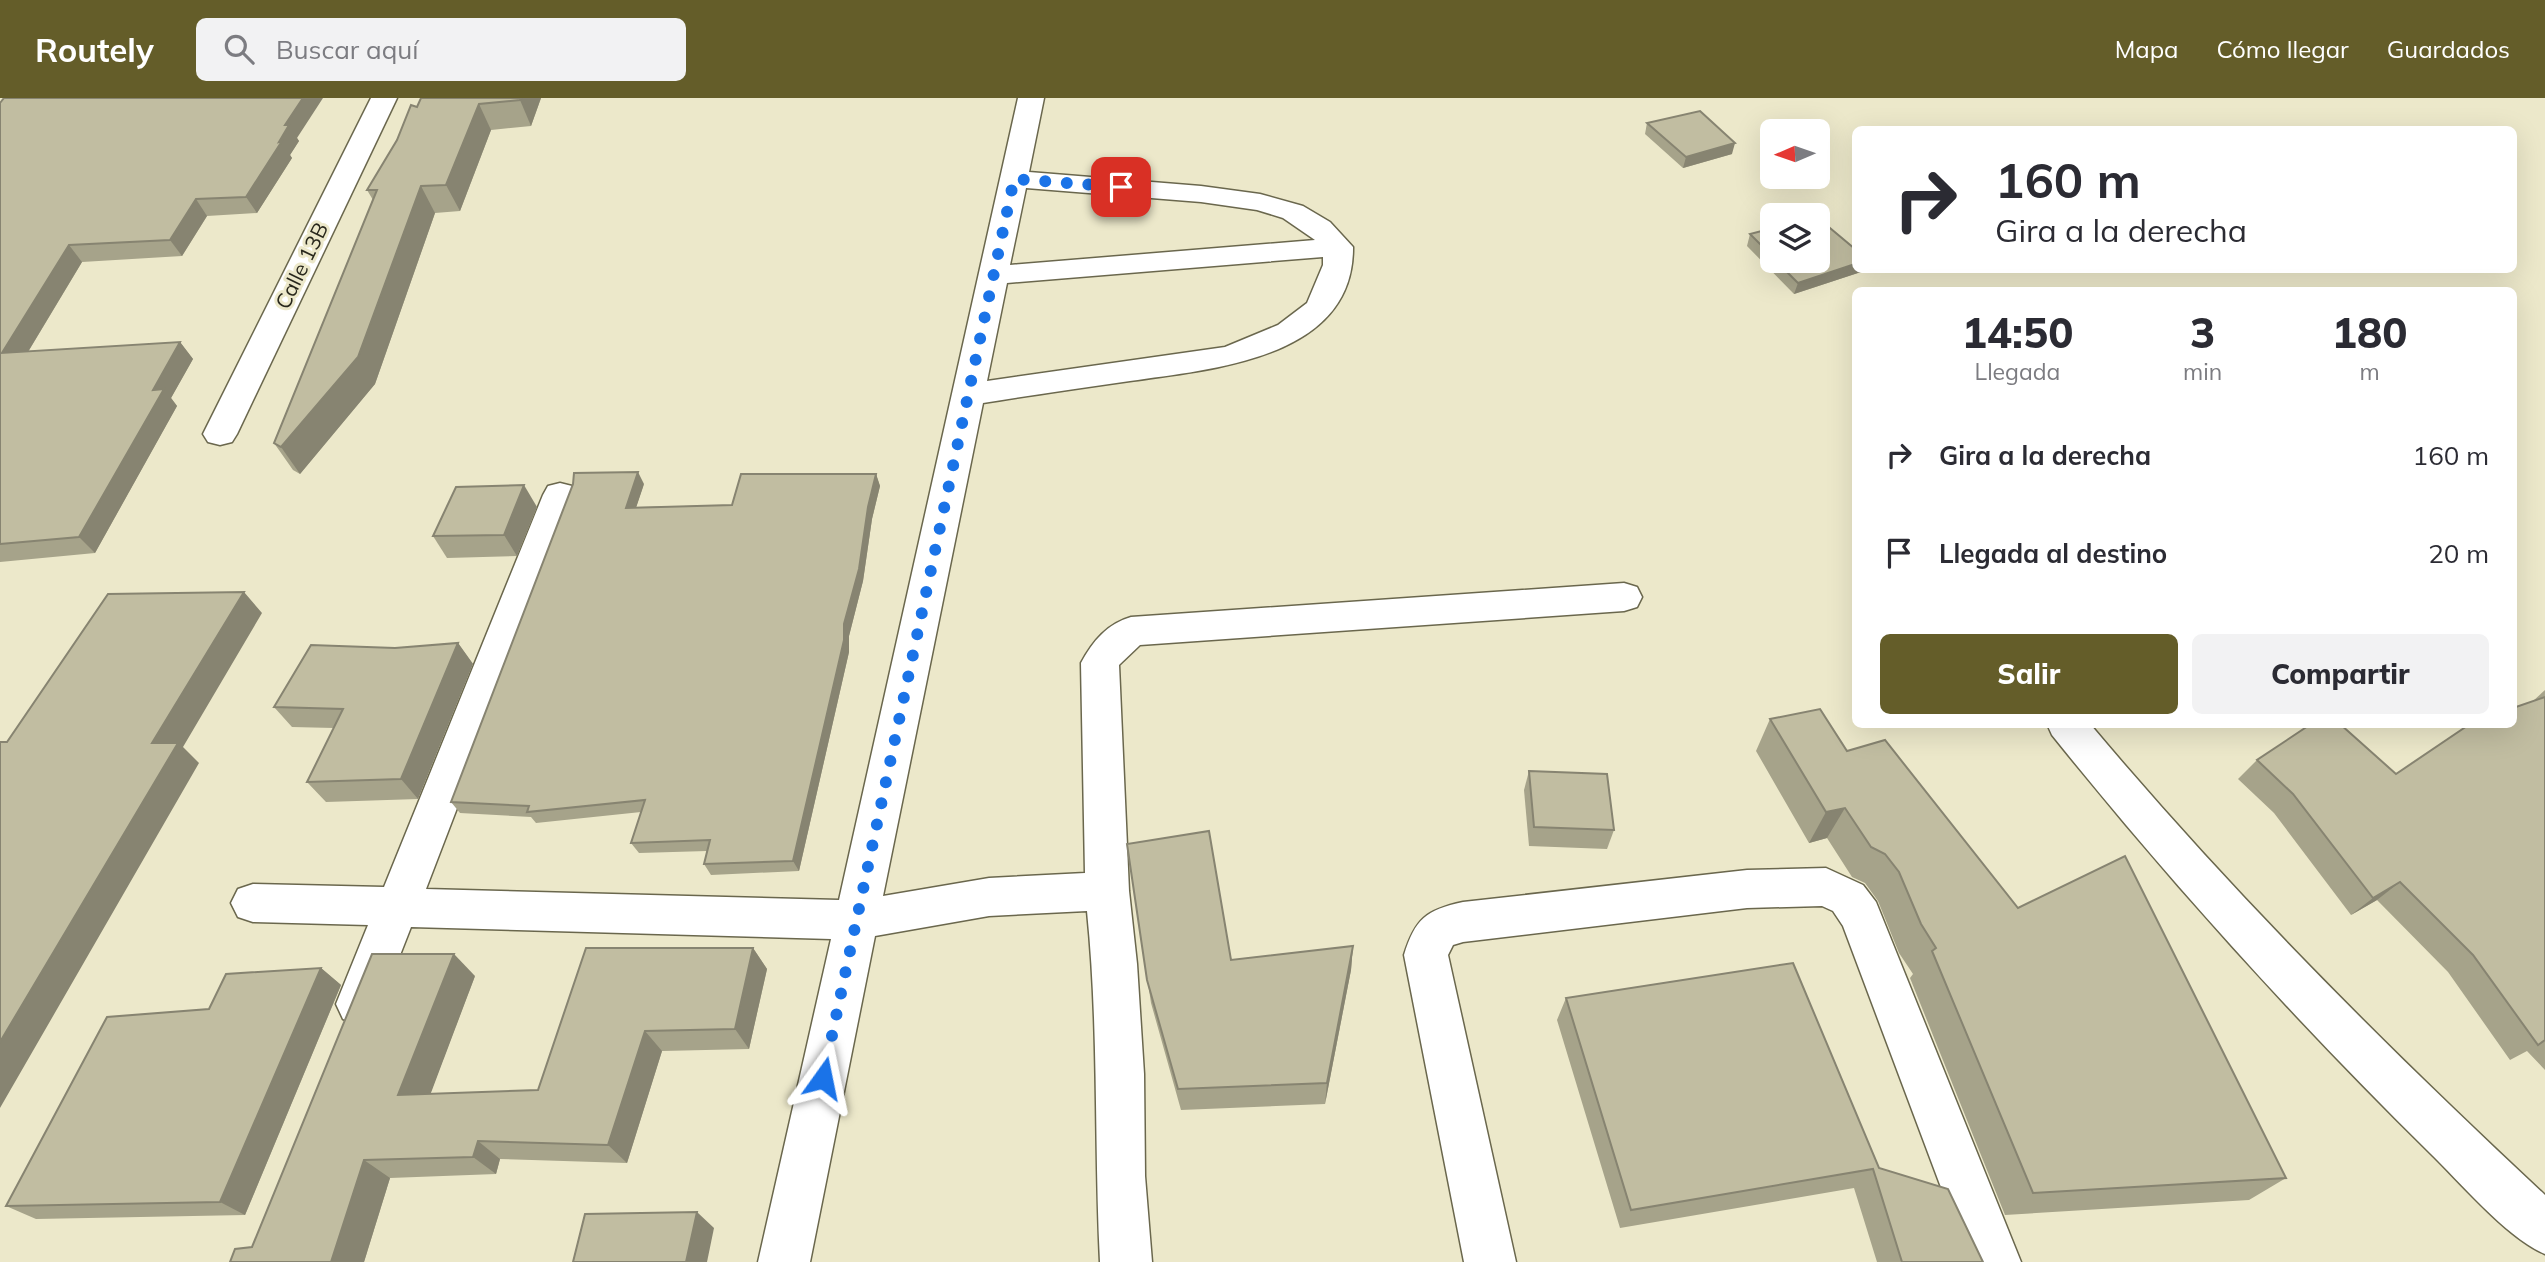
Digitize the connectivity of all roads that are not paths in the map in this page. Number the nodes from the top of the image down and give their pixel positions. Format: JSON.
{"nodes":[{"id":1,"x":384,"y":98,"type":"edge"},
{"id":2,"x":1031,"y":98,"type":"edge"},
{"id":3,"x":1014,"y":179,"type":"junction"},
{"id":4,"x":1338,"y":247,"type":"junction"},
{"id":5,"x":993,"y":275,"type":"junction"},
{"id":6,"x":968,"y":394,"type":"junction"},
{"id":7,"x":220,"y":434,"type":"dead end"},
{"id":8,"x":560,"y":495,"type":"dead end"},
{"id":9,"x":1624,"y":597,"type":"dead end"},
{"id":10,"x":2069,"y":728,"type":"edge"},
{"id":11,"x":1107,"y":891,"type":"junction"},
{"id":12,"x":253,"y":903,"type":"dead end"},
{"id":13,"x":398,"y":906,"type":"junction"},
{"id":14,"x":857,"y":920,"type":"junction"},
{"id":15,"x":347,"y":1033,"type":"edge"},
{"id":16,"x":2545,"y":1229,"type":"edge"},
{"id":17,"x":784,"y":1262,"type":"edge"},
{"id":18,"x":1126,"y":1262,"type":"edge"},
{"id":19,"x":1490,"y":1262,"type":"edge"},
{"id":20,"x":1995,"y":1262,"type":"edge"}],
"edges":[{"from":1,"to":7,"type":"street","name":"Calle 13B"},
{"from":2,"to":3,"type":"street"},
{"from":3,"to":4,"type":"street"},
{"from":3,"to":5,"type":"street"},
{"from":4,"to":5,"type":"street"},
{"from":4,"to":6,"type":"street"},
{"from":5,"to":6,"type":"street"},
{"from":6,"to":14,"type":"street"},
{"from":8,"to":13,"type":"street"},
{"from":9,"to":11,"type":"street"},
{"from":10,"to":16,"type":"street"},
{"from":11,"to":14,"type":"street"},
{"from":11,"to":18,"type":"street"},
{"from":12,"to":13,"type":"street"},
{"from":13,"to":14,"type":"street"},
{"from":13,"to":15,"type":"street"},
{"from":14,"to":17,"type":"street"},
{"from":19,"to":20,"type":"street"}]}
